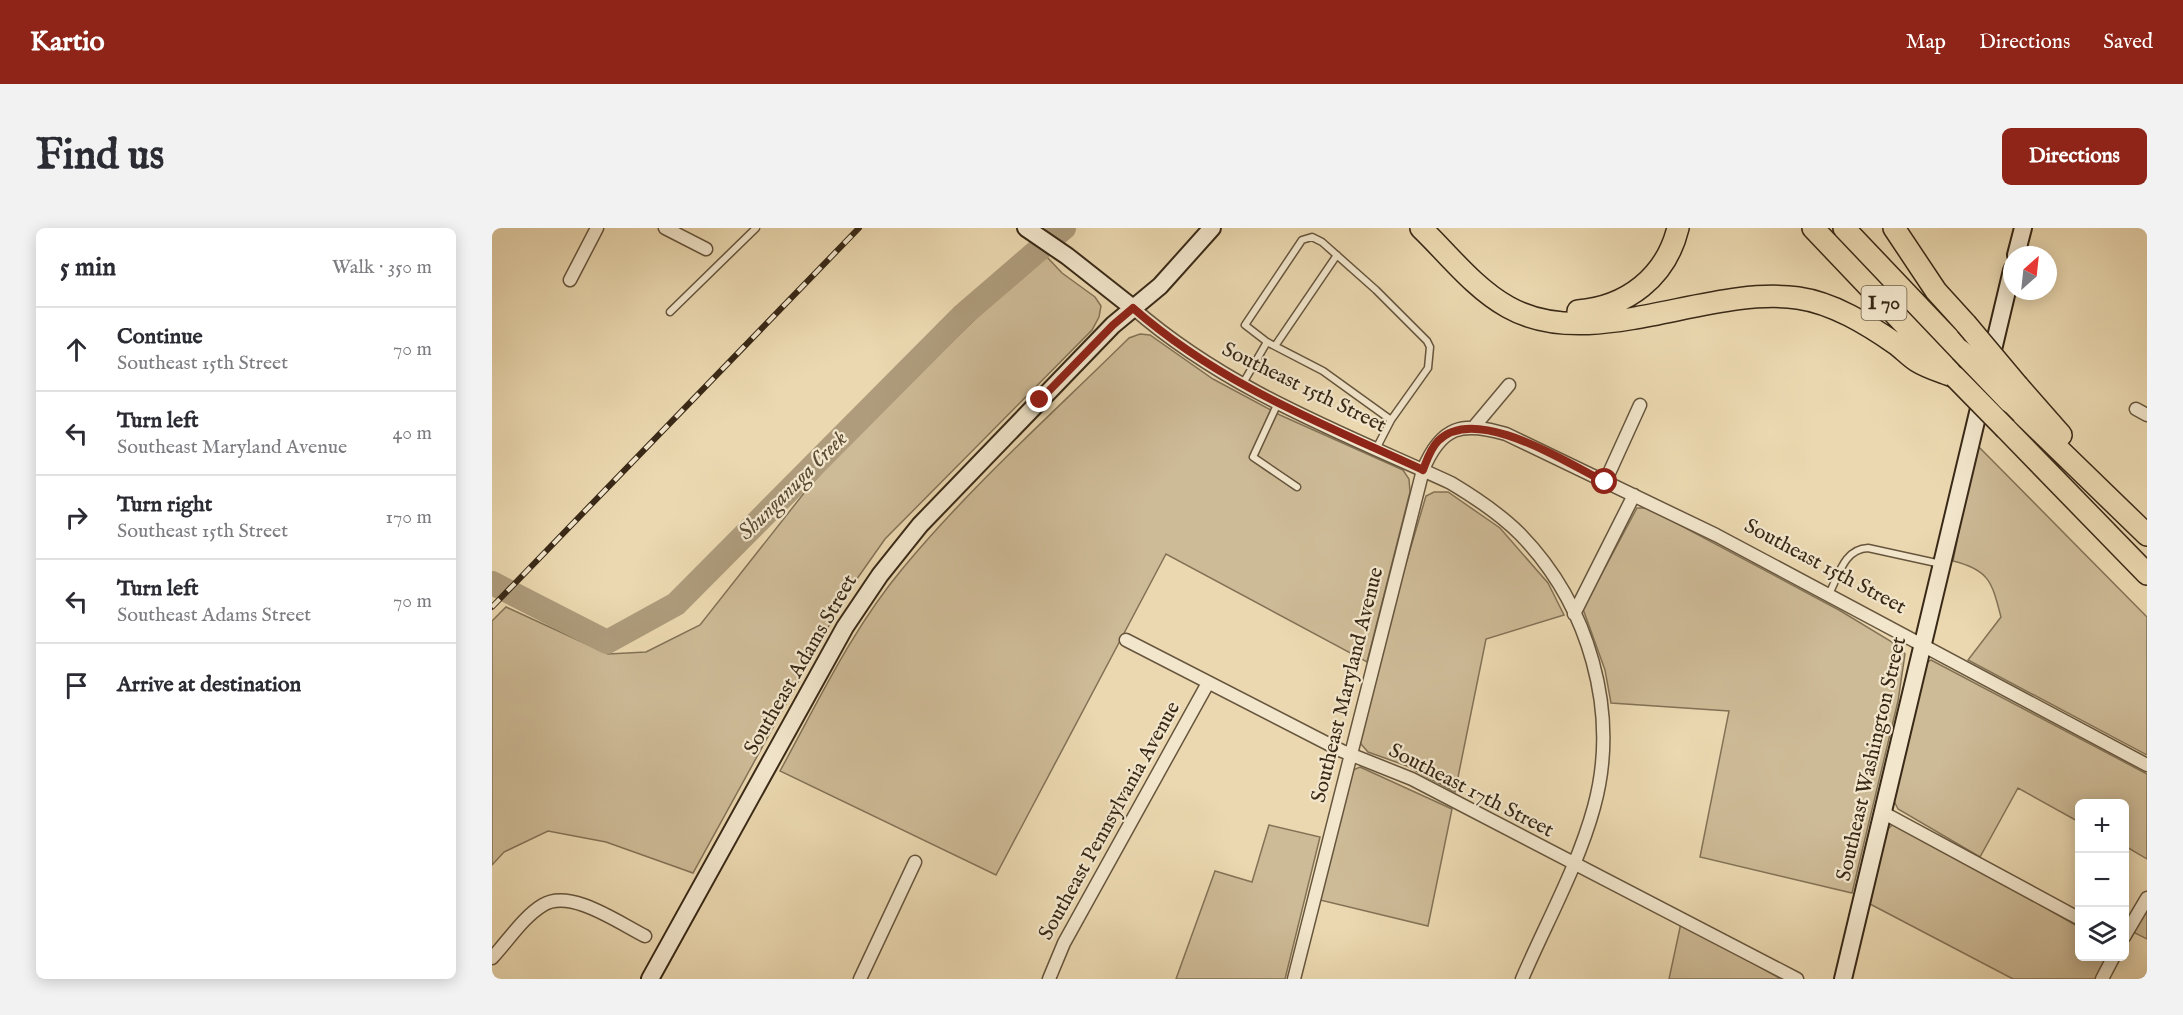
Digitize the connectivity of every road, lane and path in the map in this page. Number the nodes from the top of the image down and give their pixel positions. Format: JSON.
{"nodes":[{"id":1,"x":597,"y":228,"type":"edge"},
{"id":2,"x":665,"y":228,"type":"edge"},
{"id":3,"x":756,"y":228,"type":"edge"},
{"id":4,"x":1026,"y":228,"type":"edge"},
{"id":5,"x":1212,"y":228,"type":"edge"},
{"id":6,"x":1421,"y":228,"type":"edge"},
{"id":7,"x":1439,"y":228,"type":"edge"},
{"id":8,"x":1678,"y":228,"type":"edge"},
{"id":9,"x":1813,"y":228,"type":"edge"},
{"id":10,"x":1844,"y":228,"type":"edge"},
{"id":11,"x":1894,"y":228,"type":"edge"},
{"id":12,"x":2023,"y":228,"type":"edge"},
{"id":13,"x":2018,"y":246,"type":"edge"},
{"id":14,"x":706,"y":249,"type":"dead end"},
{"id":15,"x":1337,"y":255,"type":"junction"},
{"id":16,"x":570,"y":280,"type":"dead end"},
{"id":17,"x":2005,"y":300,"type":"edge"},
{"id":18,"x":1133,"y":308,"type":"junction"},
{"id":19,"x":670,"y":312,"type":"dead end"},
{"id":20,"x":1267,"y":342,"type":"junction"},
{"id":21,"x":1275,"y":346,"type":"junction"},
{"id":22,"x":1955,"y":377,"type":"junction"},
{"id":23,"x":1241,"y":386,"type":"junction"},
{"id":24,"x":1509,"y":386,"type":"dead end"},
{"id":25,"x":2014,"y":394,"type":"junction"},
{"id":26,"x":1277,"y":405,"type":"junction"},
{"id":27,"x":1640,"y":405,"type":"dead end"},
{"id":28,"x":1391,"y":420,"type":"junction"},
{"id":29,"x":1473,"y":428,"type":"junction"},
{"id":30,"x":1376,"y":449,"type":"junction"},
{"id":31,"x":1423,"y":470,"type":"junction"},
{"id":32,"x":1605,"y":482,"type":"junction"},
{"id":33,"x":1298,"y":487,"type":"dead end"},
{"id":34,"x":1634,"y":495,"type":"junction"},
{"id":35,"x":2147,"y":535,"type":"edge"},
{"id":36,"x":1941,"y":564,"type":"junction"},
{"id":37,"x":2147,"y":574,"type":"edge"},
{"id":38,"x":1829,"y":594,"type":"junction"},
{"id":39,"x":1574,"y":614,"type":"junction"},
{"id":40,"x":1125,"y":640,"type":"dead end"},
{"id":41,"x":1922,"y":645,"type":"junction"},
{"id":42,"x":1208,"y":683,"type":"junction"},
{"id":43,"x":1351,"y":754,"type":"junction"},
{"id":44,"x":2147,"y":765,"type":"edge"},
{"id":45,"x":1882,"y":812,"type":"junction"},
{"id":46,"x":915,"y":862,"type":"dead end"},
{"id":47,"x":1573,"y":864,"type":"junction"},
{"id":48,"x":2147,"y":898,"type":"edge"},
{"id":49,"x":2075,"y":917,"type":"edge"},
{"id":50,"x":2129,"y":929,"type":"edge"},
{"id":51,"x":645,"y":936,"type":"dead end"},
{"id":52,"x":492,"y":958,"type":"edge"},
{"id":53,"x":2112,"y":961,"type":"edge"},
{"id":54,"x":650,"y":979,"type":"edge"},
{"id":55,"x":860,"y":979,"type":"edge"},
{"id":56,"x":1049,"y":979,"type":"edge"},
{"id":57,"x":1294,"y":979,"type":"edge"},
{"id":58,"x":1522,"y":979,"type":"edge"},
{"id":59,"x":1797,"y":979,"type":"edge"},
{"id":60,"x":1843,"y":979,"type":"edge"},
{"id":61,"x":2102,"y":979,"type":"edge"}],
"edges":[{"from":1,"to":16,"type":"street"},
{"from":2,"to":14,"type":"street"},
{"from":3,"to":19,"type":"lane"},
{"from":4,"to":18,"type":"main road","name":"Southeast 15th Street"},
{"from":5,"to":18,"type":"main road","name":"Southeast Adams Street"},
{"from":6,"to":22,"type":"highway"},
{"from":7,"to":8,"type":"highway"},
{"from":9,"to":22,"type":"highway","number":"I 70"},
{"from":10,"to":25,"type":"highway","number":"I 70","bridge":true},
{"from":11,"to":25,"type":"highway","bridge":true},
{"from":12,"to":13,"type":"main road"},
{"from":15,"to":20,"type":"lane"},
{"from":15,"to":21,"type":"lane"},
{"from":15,"to":28,"type":"lane"},
{"from":17,"to":36,"type":"main road","name":"Southeast Washington Street"},
{"from":18,"to":23,"type":"street","name":"Southeast 15th Street"},
{"from":18,"to":54,"type":"main road","name":"Southeast Adams Street"},
{"from":20,"to":21,"type":"lane"},
{"from":20,"to":23,"type":"lane"},
{"from":21,"to":28,"type":"lane"},
{"from":22,"to":37,"type":"highway","number":"I 70","bridge":true},
{"from":23,"to":26,"type":"street","name":"Southeast 15th Street"},
{"from":24,"to":29,"type":"street"},
{"from":25,"to":35,"type":"highway","number":"I 70"},
{"from":26,"to":30,"type":"street","name":"Southeast 15th Street"},
{"from":26,"to":33,"type":"lane"},
{"from":27,"to":32,"type":"street"},
{"from":28,"to":30,"type":"lane"},
{"from":29,"to":31,"type":"street","name":"Southeast Maryland Avenue"},
{"from":29,"to":32,"type":"street","name":"Southeast 15th Street"},
{"from":30,"to":31,"type":"street","name":"Southeast 15th Street"},
{"from":31,"to":39,"type":"street","name":"Southeast 15th Street"},
{"from":31,"to":43,"type":"street","name":"Southeast Maryland Avenue"},
{"from":32,"to":34,"type":"street","name":"Southeast 15th Street"},
{"from":34,"to":38,"type":"street","name":"Southeast 15th Street"},
{"from":34,"to":39,"type":"street"},
{"from":36,"to":38,"type":"lane"},
{"from":36,"to":41,"type":"main road","name":"Southeast Washington Street"},
{"from":38,"to":41,"type":"street","name":"Southeast 15th Street"},
{"from":39,"to":47,"type":"street","name":"Southeast 15th Street"},
{"from":40,"to":42,"type":"street","name":"Southeast 17th Street"},
{"from":41,"to":44,"type":"street","name":"Southeast 15th Street"},
{"from":41,"to":45,"type":"main road","name":"Southeast Washington Street"},
{"from":42,"to":43,"type":"street","name":"Southeast 17th Street"},
{"from":42,"to":56,"type":"street","name":"Southeast Pennsylvania Avenue"},
{"from":43,"to":47,"type":"street","name":"Southeast 17th Street"},
{"from":43,"to":57,"type":"street","name":"Southeast Maryland Avenue"},
{"from":45,"to":49,"type":"street"},
{"from":45,"to":60,"type":"main road","name":"Southeast Washington Street"},
{"from":46,"to":55,"type":"street"},
{"from":47,"to":58,"type":"street","name":"Southeast 15th Street"},
{"from":47,"to":59,"type":"street","name":"Southeast 17th Street"},
{"from":48,"to":50,"type":"street"},
{"from":51,"to":52,"type":"street"},
{"from":53,"to":61,"type":"street"}]}
